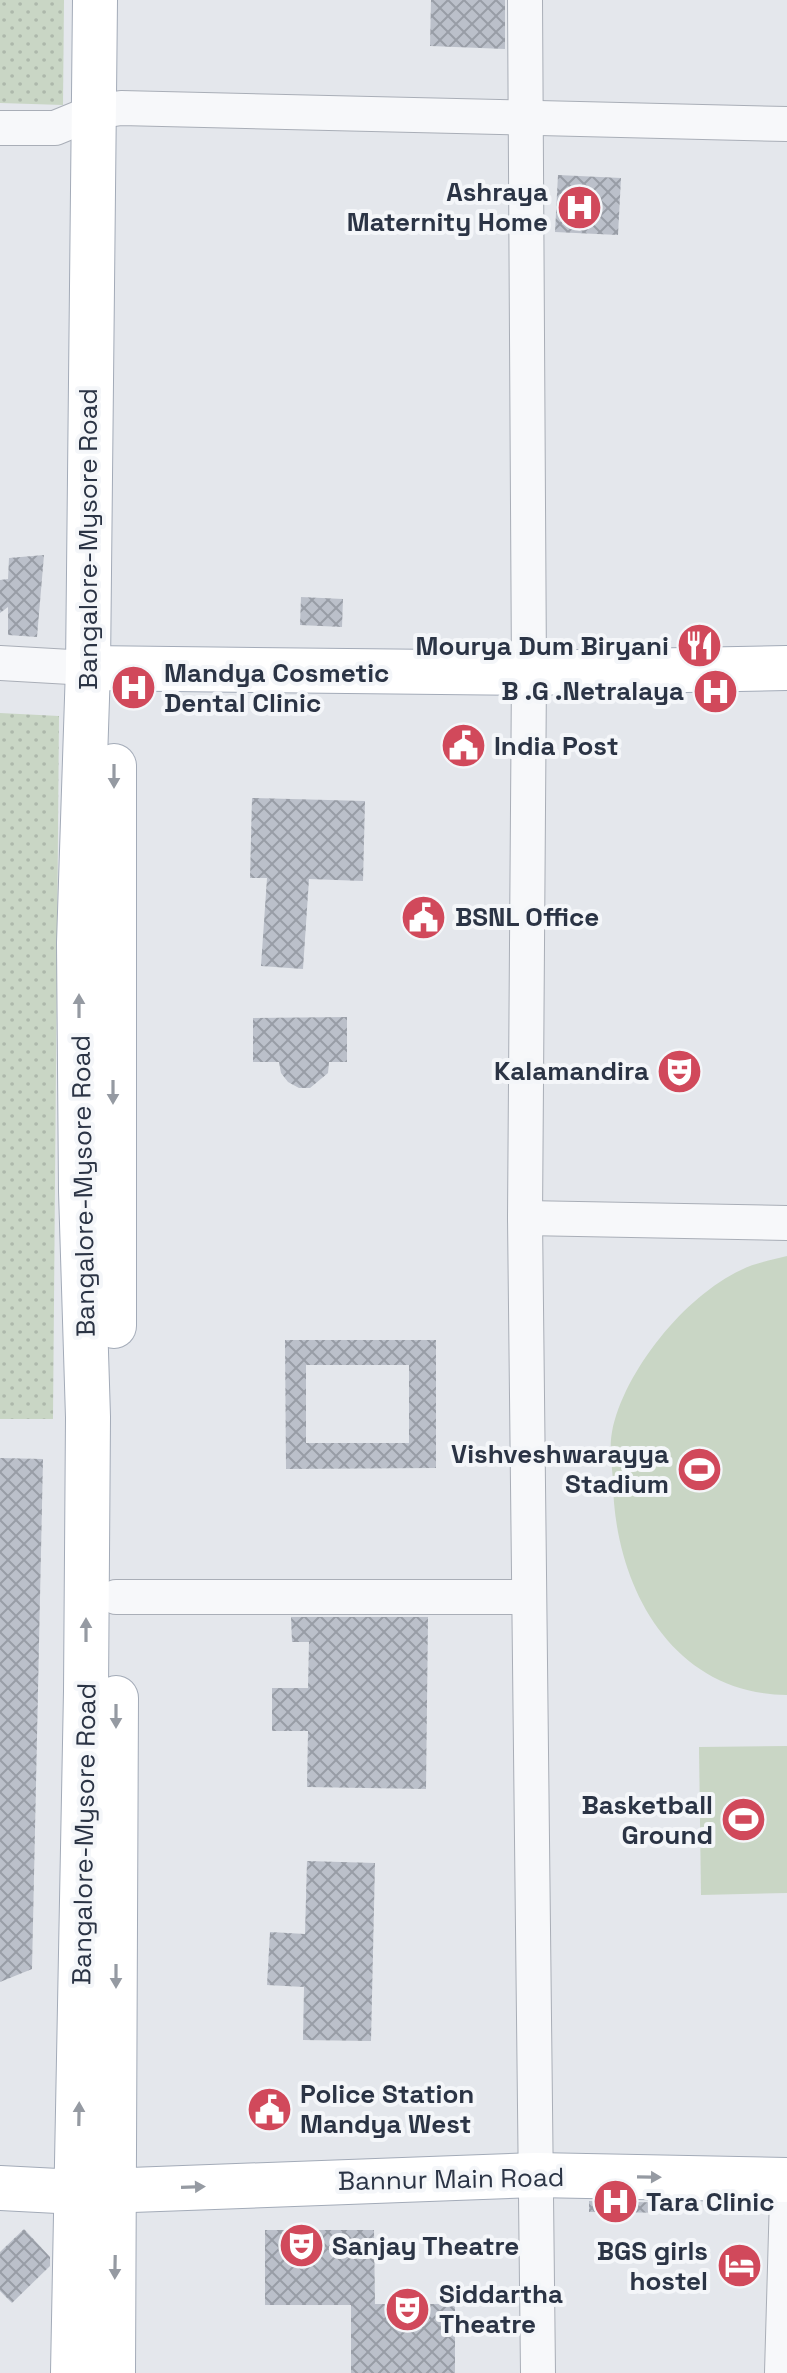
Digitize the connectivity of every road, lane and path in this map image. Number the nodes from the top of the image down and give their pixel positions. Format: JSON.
{"nodes":[{"id":1,"x":95,"y":0,"type":"edge"},
{"id":2,"x":122,"y":0,"type":"edge"},
{"id":3,"x":525,"y":0,"type":"edge"},
{"id":4,"x":107,"y":110,"type":"junction"},
{"id":5,"x":525,"y":118,"type":"junction"},
{"id":6,"x":787,"y":124,"type":"edge"},
{"id":7,"x":0,"y":128,"type":"edge"},
{"id":8,"x":0,"y":663,"type":"edge"},
{"id":9,"x":787,"y":668,"type":"edge"},
{"id":10,"x":101,"y":669,"type":"junction"},
{"id":11,"x":529,"y":673,"type":"junction"},
{"id":12,"x":525,"y":1218,"type":"junction"},
{"id":13,"x":787,"y":1223,"type":"edge"},
{"id":14,"x":116,"y":1597,"type":"junction"},
{"id":15,"x":529,"y":1597,"type":"junction"},
{"id":16,"x":536,"y":2175,"type":"junction"},
{"id":17,"x":787,"y":2180,"type":"edge"},
{"id":18,"x":0,"y":2188,"type":"edge"},
{"id":19,"x":96,"y":2190,"type":"junction"},
{"id":20,"x":787,"y":2197,"type":"edge"},
{"id":21,"x":73,"y":2373,"type":"edge"},
{"id":22,"x":113,"y":2373,"type":"edge"},
{"id":23,"x":538,"y":2373,"type":"edge"},
{"id":24,"x":782,"y":2373,"type":"edge"}],
"edges":[{"from":1,"to":4,"type":"main road","name":"Bangalore-Mysore Road"},
{"from":2,"to":4,"type":"main road","name":"Bangalore-Mysore Road"},
{"from":3,"to":5,"type":"street"},
{"from":4,"to":5,"type":"street"},
{"from":4,"to":7,"type":"street"},
{"from":4,"to":10,"type":"main road","name":"Bangalore-Mysore Road"},
{"from":5,"to":6,"type":"street"},
{"from":5,"to":11,"type":"street"},
{"from":8,"to":10,"type":"street"},
{"from":9,"to":11,"type":"main road"},
{"from":10,"to":11,"type":"main road"},
{"from":10,"to":14,"type":"main road","name":"Bangalore-Mysore Road","one_way":true},
{"from":19,"to":10,"type":"main road","name":"Bangalore-Mysore Road","one_way":true},
{"from":11,"to":12,"type":"street"},
{"from":12,"to":13,"type":"street"},
{"from":12,"to":15,"type":"street"},
{"from":14,"to":15,"type":"street"},
{"from":14,"to":19,"type":"main road","name":"Bangalore-Mysore Road","one_way":true},
{"from":15,"to":16,"type":"street"},
{"from":16,"to":17,"type":"main road","name":"Bannur Main Road","one_way":true},
{"from":19,"to":16,"type":"main road","name":"Bannur Main Road","one_way":true},
{"from":16,"to":23,"type":"street"},
{"from":18,"to":19,"type":"main road","name":"Bannur Main Road"},
{"from":19,"to":21,"type":"main road","name":"Bangalore-Mysore Road"},
{"from":19,"to":22,"type":"main road","name":"Bangalore-Mysore Road","one_way":true},
{"from":20,"to":24,"type":"street"}]}
